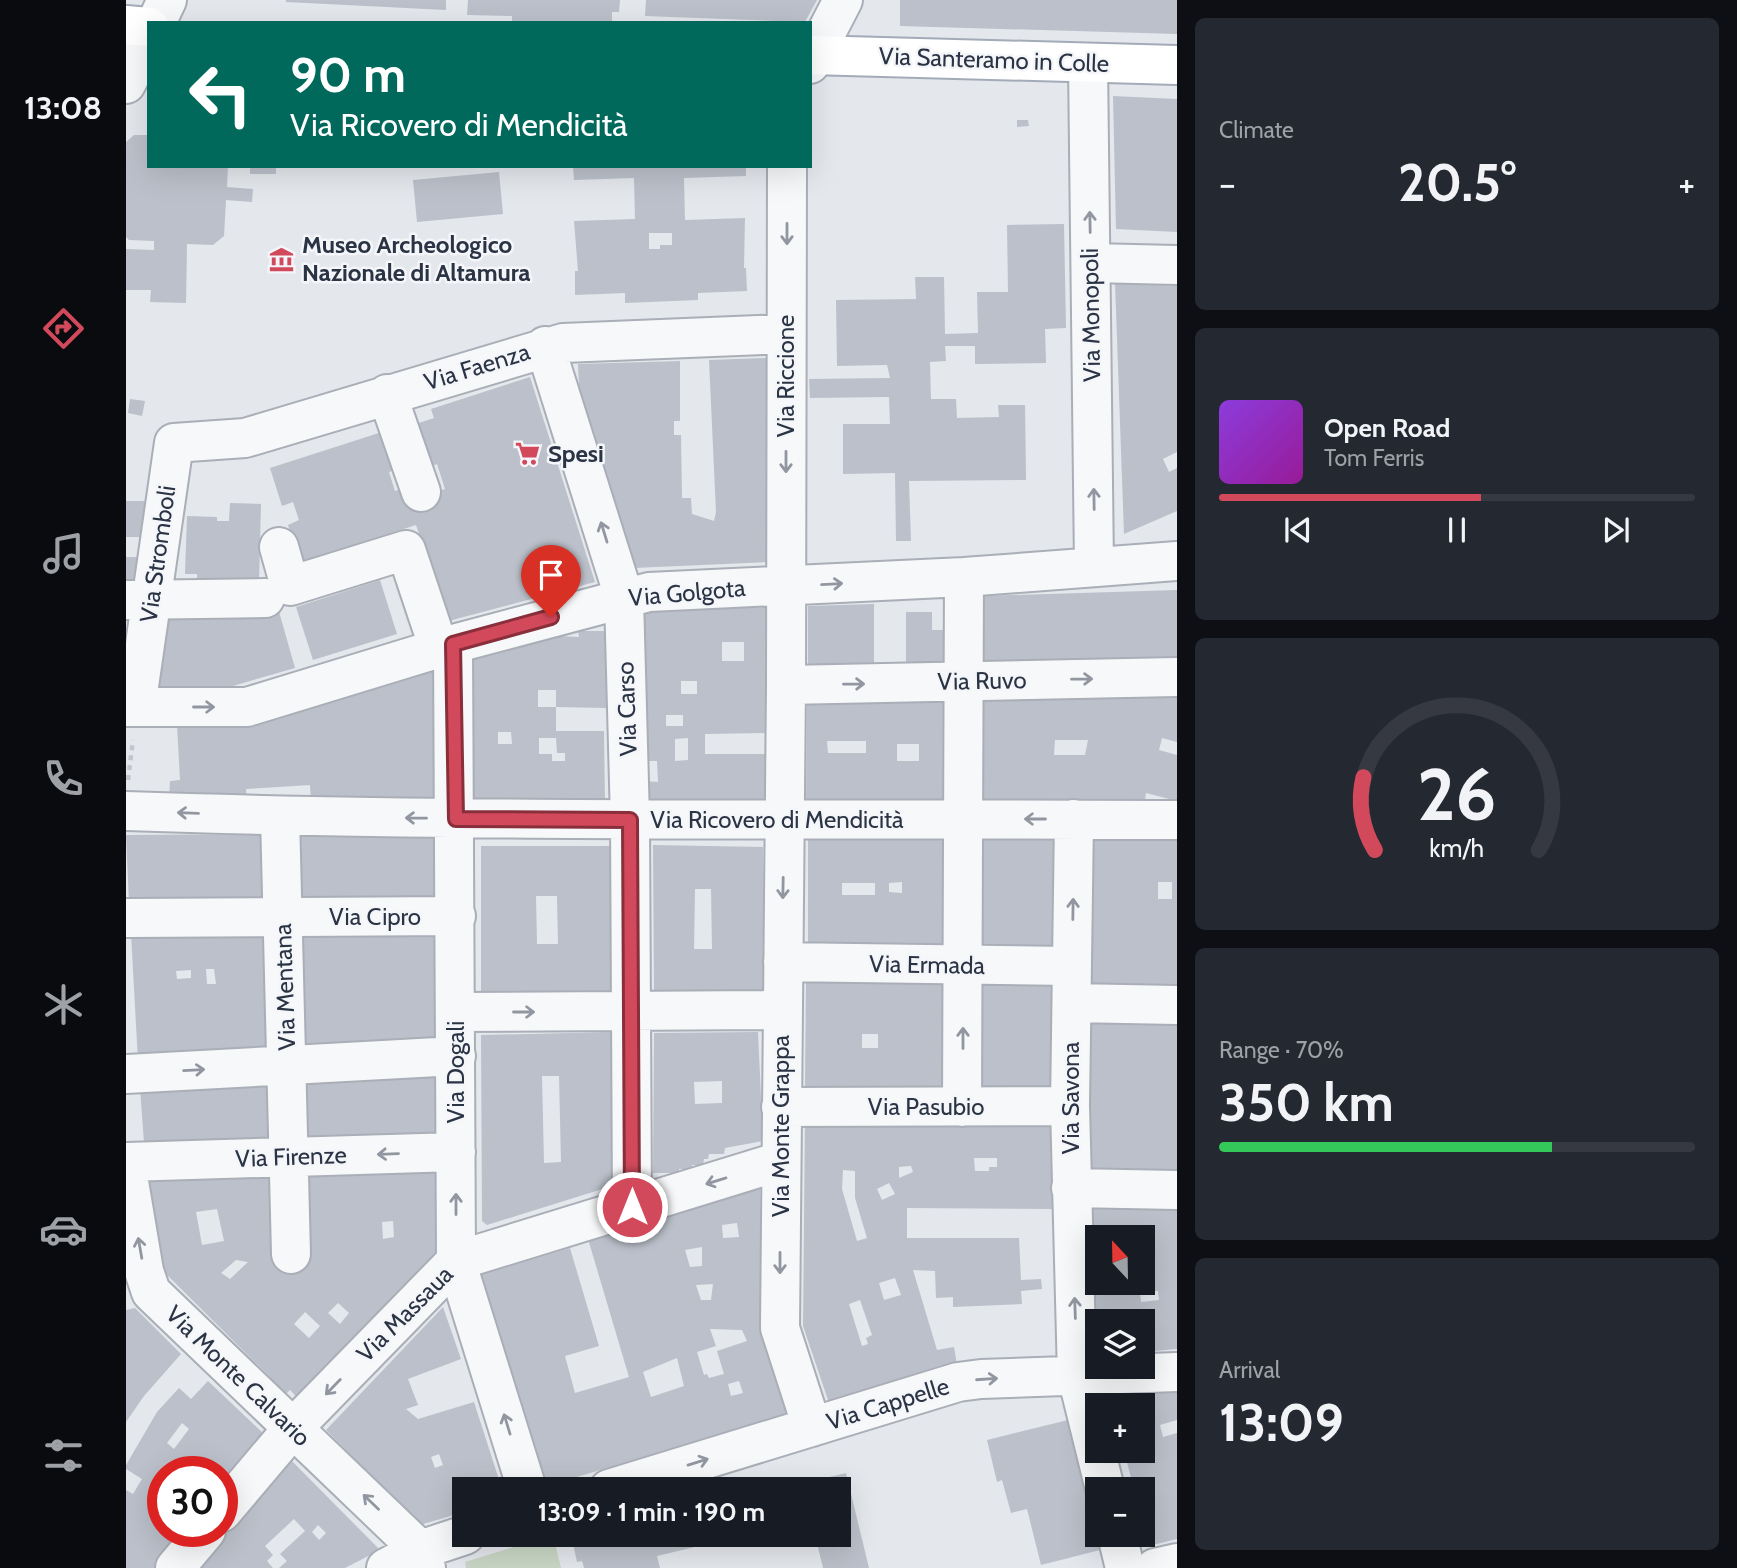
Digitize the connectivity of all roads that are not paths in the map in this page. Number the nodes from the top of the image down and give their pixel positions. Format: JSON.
{"nodes":[{"id":1,"x":167,"y":0,"type":"edge"},
{"id":2,"x":844,"y":0,"type":"edge"},
{"id":3,"x":157,"y":21,"type":"edge"},
{"id":4,"x":126,"y":25,"type":"edge"},
{"id":5,"x":147,"y":27,"type":"edge"},
{"id":6,"x":147,"y":42,"type":"edge"},
{"id":7,"x":812,"y":58,"type":"edge"},
{"id":8,"x":1088,"y":62,"type":"junction"},
{"id":9,"x":1177,"y":65,"type":"edge"},
{"id":10,"x":126,"y":84,"type":"edge"},
{"id":11,"x":787,"y":168,"type":"edge"},
{"id":12,"x":1091,"y":263,"type":"junction"},
{"id":13,"x":1177,"y":265,"type":"edge"},
{"id":14,"x":786,"y":334,"type":"junction"},
{"id":15,"x":545,"y":346,"type":"junction"},
{"id":16,"x":387,"y":394,"type":"junction"},
{"id":17,"x":174,"y":443,"type":"joint"},
{"id":18,"x":421,"y":492,"type":"dead end"},
{"id":19,"x":1177,"y":540,"type":"edge"},
{"id":20,"x":279,"y":547,"type":"dead end"},
{"id":21,"x":1177,"y":561,"type":"edge"},
{"id":22,"x":1111,"y":566,"type":"junction"},
{"id":23,"x":964,"y":577,"type":"junction"},
{"id":24,"x":786,"y":586,"type":"junction"},
{"id":25,"x":624,"y":597,"type":"junction"},
{"id":26,"x":265,"y":598,"type":"dead end"},
{"id":27,"x":139,"y":600,"type":"edge"},
{"id":28,"x":446,"y":647,"type":"junction"},
{"id":29,"x":1177,"y":677,"type":"edge"},
{"id":30,"x":964,"y":682,"type":"junction"},
{"id":31,"x":786,"y":685,"type":"junction"},
{"id":32,"x":131,"y":707,"type":"edge"},
{"id":33,"x":127,"y":800,"type":"edge"},
{"id":34,"x":280,"y":816,"type":"junction"},
{"id":35,"x":456,"y":819,"type":"junction"},
{"id":36,"x":964,"y":819,"type":"junction"},
{"id":37,"x":1074,"y":819,"type":"junction"},
{"id":38,"x":630,"y":820,"type":"junction"},
{"id":39,"x":784,"y":820,"type":"junction"},
{"id":40,"x":1177,"y":820,"type":"edge"},
{"id":41,"x":456,"y":916,"type":"junction"},
{"id":42,"x":283,"y":917,"type":"junction"},
{"id":43,"x":126,"y":918,"type":"edge"},
{"id":44,"x":783,"y":962,"type":"junction"},
{"id":45,"x":963,"y":965,"type":"junction"},
{"id":46,"x":1072,"y":966,"type":"junction"},
{"id":47,"x":1072,"y":1003,"type":"junction"},
{"id":48,"x":1177,"y":1005,"type":"edge"},
{"id":49,"x":782,"y":1010,"type":"junction"},
{"id":50,"x":631,"y":1011,"type":"junction"},
{"id":51,"x":456,"y":1012,"type":"junction"},
{"id":52,"x":456,"y":1056,"type":"junction"},
{"id":53,"x":287,"y":1066,"type":"junction"},
{"id":54,"x":126,"y":1074,"type":"edge"},
{"id":55,"x":1070,"y":1106,"type":"junction"},
{"id":56,"x":781,"y":1107,"type":"junction"},
{"id":57,"x":962,"y":1107,"type":"junction"},
{"id":58,"x":456,"y":1152,"type":"junction"},
{"id":59,"x":289,"y":1157,"type":"junction"},
{"id":60,"x":781,"y":1161,"type":"junction"},
{"id":61,"x":126,"y":1163,"type":"edge"},
{"id":62,"x":1071,"y":1188,"type":"junction"},
{"id":63,"x":1177,"y":1190,"type":"edge"},
{"id":64,"x":632,"y":1207,"type":"junction"},
{"id":65,"x":291,"y":1254,"type":"dead end"},
{"id":66,"x":456,"y":1261,"type":"junction"},
{"id":67,"x":138,"y":1294,"type":"edge"},
{"id":68,"x":1177,"y":1372,"type":"edge"},
{"id":69,"x":1077,"y":1376,"type":"junction"},
{"id":70,"x":812,"y":1427,"type":"junction"},
{"id":71,"x":293,"y":1428,"type":"junction"},
{"id":72,"x":523,"y":1477,"type":"edge"},
{"id":73,"x":648,"y":1477,"type":"edge"},
{"id":74,"x":1102,"y":1477,"type":"edge"},
{"id":75,"x":238,"y":1493,"type":"edge"},
{"id":76,"x":452,"y":1543,"type":"edge"},
{"id":77,"x":193,"y":1547,"type":"edge"},
{"id":78,"x":1120,"y":1547,"type":"edge"},
{"id":79,"x":423,"y":1559,"type":"edge"},
{"id":80,"x":1177,"y":1563,"type":"edge"},
{"id":81,"x":175,"y":1568,"type":"edge"},
{"id":82,"x":386,"y":1568,"type":"edge"},
{"id":83,"x":1125,"y":1568,"type":"edge"},
{"id":84,"x":1155,"y":1568,"type":"edge"}],
"edges":[{"from":1,"to":3,"type":"street"},
{"from":2,"to":7,"type":"street"},
{"from":4,"to":5,"type":"main road"},
{"from":6,"to":10,"type":"street"},
{"from":7,"to":8,"type":"main road","name":"Via Santeramo in Colle"},
{"from":8,"to":9,"type":"main road","name":"Via Santeramo in Colle"},
{"from":12,"to":8,"type":"street","name":"Via Monopoli","one_way":true},
{"from":11,"to":14,"type":"street","name":"Via Riccione","one_way":true},
{"from":12,"to":13,"type":"street"},
{"from":22,"to":12,"type":"street","name":"Via Monopoli","one_way":true},
{"from":14,"to":15,"type":"street","name":"Via Faenza"},
{"from":14,"to":24,"type":"street","name":"Via Riccione","one_way":true},
{"from":15,"to":16,"type":"street","name":"Via Faenza"},
{"from":25,"to":15,"type":"street","name":"Via Carso","one_way":true},
{"from":16,"to":17,"type":"street","name":"Via Faenza"},
{"from":16,"to":18,"type":"street"},
{"from":17,"to":27,"type":"street","name":"Via Stromboli"},
{"from":19,"to":22,"type":"street","name":"Via Golgota"},
{"from":20,"to":28,"type":"street","name":"Via Dogali"},
{"from":21,"to":22,"type":"street","name":"Via Golgota"},
{"from":22,"to":23,"type":"street","name":"Via Golgota"},
{"from":24,"to":23,"type":"street","name":"Via Golgota","one_way":true},
{"from":23,"to":30,"type":"street"},
{"from":24,"to":25,"type":"street","name":"Via Golgota"},
{"from":24,"to":31,"type":"street","name":"Via Riccione"},
{"from":25,"to":28,"type":"street","name":"Via Golgota"},
{"from":25,"to":38,"type":"street","name":"Via Carso"},
{"from":26,"to":27,"type":"street"},
{"from":27,"to":32,"type":"street","name":"Via Stromboli"},
{"from":32,"to":28,"type":"street","name":"Via Golgota","one_way":true},
{"from":28,"to":35,"type":"street","name":"Via Dogali"},
{"from":30,"to":29,"type":"street","name":"Via Ruvo","one_way":true},
{"from":31,"to":30,"type":"street","name":"Via Ruvo","one_way":true},
{"from":30,"to":36,"type":"street"},
{"from":31,"to":39,"type":"street","name":"Via Monte Grappa"},
{"from":34,"to":33,"type":"street","name":"Via Ricovero di Mendicità","one_way":true},
{"from":35,"to":34,"type":"street","name":"Via Ricovero di Mendicità","one_way":true},
{"from":34,"to":42,"type":"street","name":"Via Mentana"},
{"from":35,"to":38,"type":"street","name":"Via Ricovero di Mendicità"},
{"from":35,"to":41,"type":"street","name":"Via Dogali"},
{"from":37,"to":36,"type":"street","name":"Via Ricovero di Mendicità","one_way":true},
{"from":36,"to":39,"type":"street","name":"Via Ricovero di Mendicità"},
{"from":36,"to":45,"type":"street"},
{"from":37,"to":40,"type":"street","name":"Via Ricovero di Mendicità"},
{"from":46,"to":37,"type":"street","name":"Via Savona","one_way":true},
{"from":38,"to":39,"type":"street","name":"Via Ricovero di Mendicità"},
{"from":38,"to":50,"type":"street","name":"Via Carso"},
{"from":39,"to":44,"type":"street","name":"Via Monte Grappa","one_way":true},
{"from":41,"to":42,"type":"street","name":"Via Cipro"},
{"from":41,"to":51,"type":"street","name":"Via Dogali"},
{"from":42,"to":43,"type":"street","name":"Via Cipro"},
{"from":42,"to":53,"type":"street","name":"Via Mentana"},
{"from":44,"to":45,"type":"street","name":"Via Ermada"},
{"from":44,"to":49,"type":"street","name":"Via Monte Grappa"},
{"from":45,"to":46,"type":"street","name":"Via Ermada"},
{"from":57,"to":45,"type":"street","one_way":true},
{"from":46,"to":47,"type":"street","name":"Via Savona"},
{"from":47,"to":48,"type":"street"},
{"from":47,"to":55,"type":"street","name":"Via Savona"},
{"from":49,"to":50,"type":"street"},
{"from":49,"to":56,"type":"street","name":"Via Monte Grappa"},
{"from":51,"to":50,"type":"street","one_way":true},
{"from":50,"to":64,"type":"street","name":"Via Carso"},
{"from":51,"to":52,"type":"street","name":"Via Dogali"},
{"from":52,"to":53,"type":"street"},
{"from":52,"to":58,"type":"street","name":"Via Dogali"},
{"from":54,"to":53,"type":"street","one_way":true},
{"from":53,"to":59,"type":"street","name":"Via Mentana"},
{"from":55,"to":57,"type":"street","name":"Via Pasubio"},
{"from":55,"to":62,"type":"street","name":"Via Savona"},
{"from":56,"to":57,"type":"street","name":"Via Pasubio"},
{"from":56,"to":60,"type":"street","name":"Via Monte Grappa"},
{"from":58,"to":59,"type":"street","name":"Via Firenze","one_way":true},
{"from":66,"to":58,"type":"street","name":"Via Dogali","one_way":true},
{"from":59,"to":61,"type":"street","name":"Via Firenze"},
{"from":59,"to":65,"type":"street","name":"Via Mentana"},
{"from":60,"to":64,"type":"street","name":"Via Massaua","one_way":true},
{"from":60,"to":70,"type":"street","name":"Via Monte Grappa","one_way":true},
{"from":67,"to":61,"type":"street","name":"Via Monte Calvario","one_way":true},
{"from":62,"to":63,"type":"street"},
{"from":69,"to":62,"type":"street","name":"Via Savona","one_way":true},
{"from":64,"to":66,"type":"street","name":"Via Massaua"},
{"from":66,"to":71,"type":"street","name":"Via Massaua","one_way":true},
{"from":72,"to":66,"type":"street","name":"Via Dogali","one_way":true},
{"from":67,"to":71,"type":"street","name":"Via Monte Calvario"},
{"from":68,"to":69,"type":"street","name":"Via Cappelle"},
{"from":70,"to":69,"type":"street","name":"Via Cappelle","one_way":true},
{"from":69,"to":74,"type":"street","name":"Via Savona"},
{"from":73,"to":70,"type":"street","name":"Via Cappelle","one_way":true},
{"from":71,"to":75,"type":"street","name":"Via Massaua"},
{"from":79,"to":71,"type":"street","name":"Via Monte Calvario","one_way":true},
{"from":76,"to":79,"type":"street"},
{"from":77,"to":81,"type":"street"},
{"from":78,"to":83,"type":"street"},
{"from":79,"to":82,"type":"street"},
{"from":80,"to":84,"type":"street"}]}
